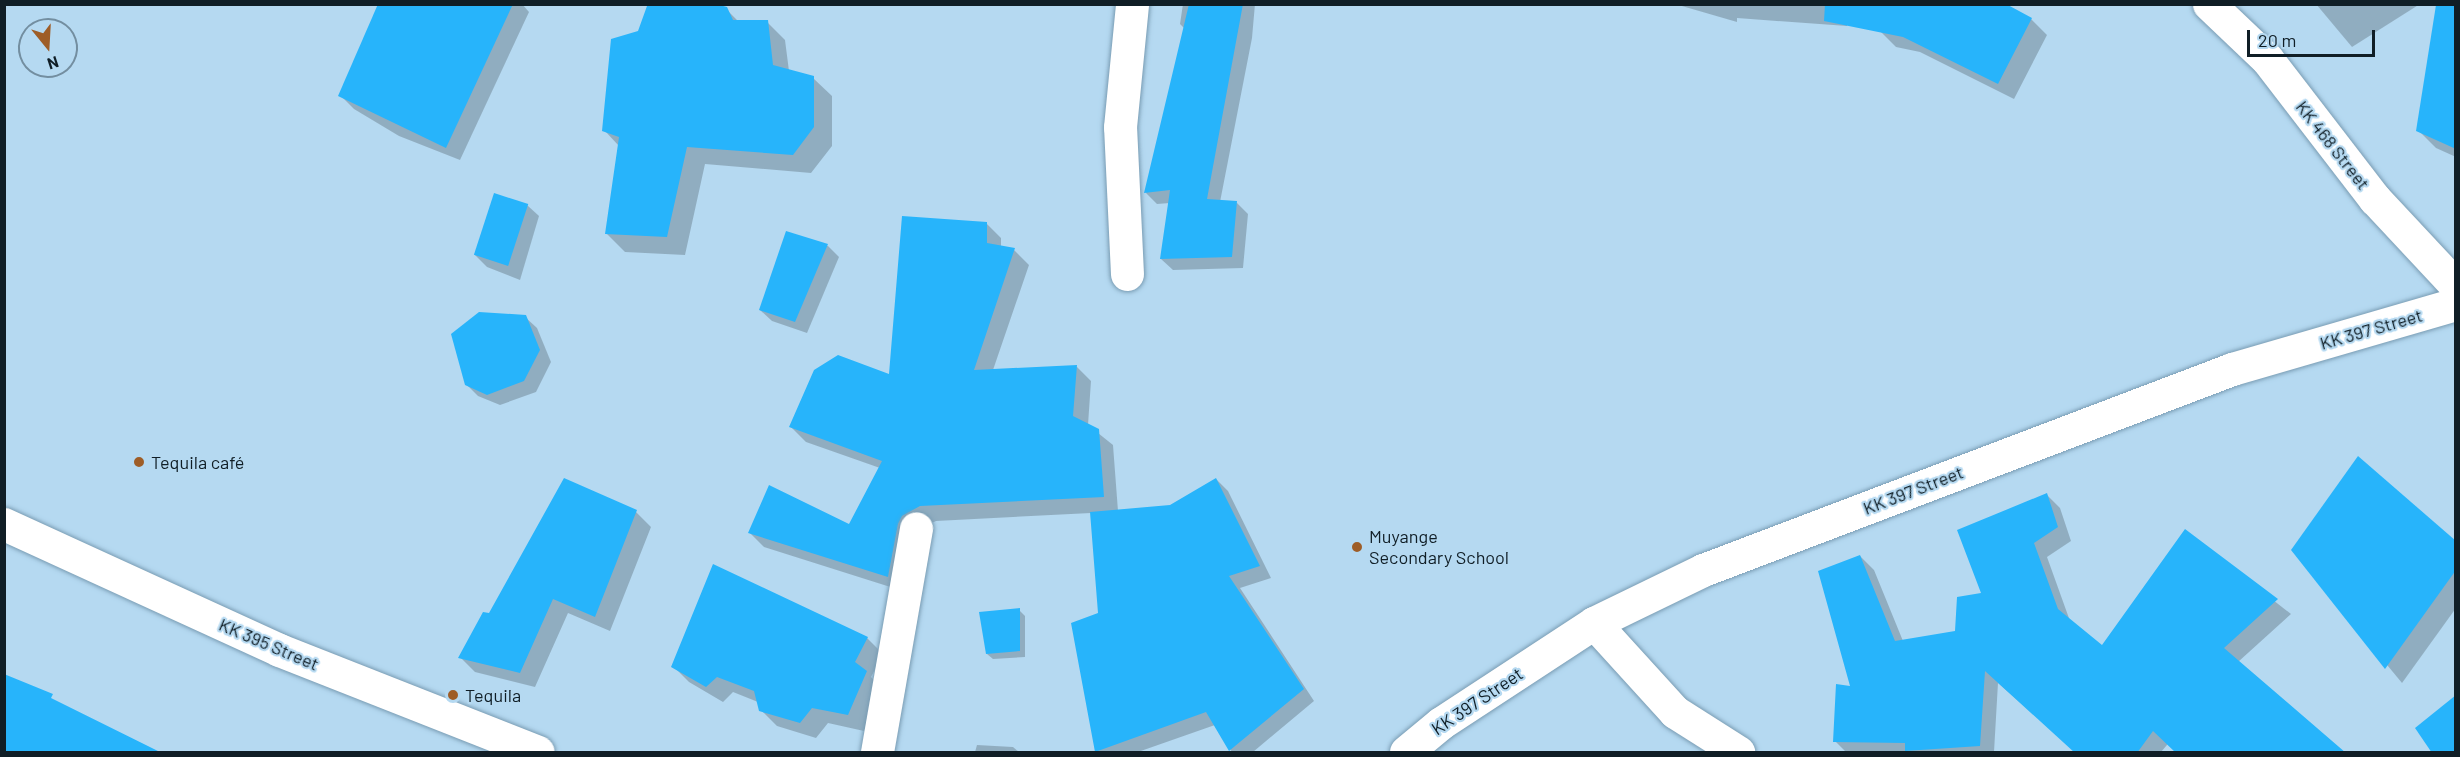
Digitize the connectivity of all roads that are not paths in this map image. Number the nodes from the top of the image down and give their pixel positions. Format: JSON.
{"nodes":[{"id":1,"x":1132,"y":4,"type":"edge"},
{"id":2,"x":2210,"y":4,"type":"edge"},
{"id":3,"x":1127,"y":274,"type":"dead end"},
{"id":4,"x":2456,"y":286,"type":"edge"},
{"id":5,"x":2456,"y":304,"type":"edge"},
{"id":6,"x":4,"y":524,"type":"edge"},
{"id":7,"x":916,"y":528,"type":"dead end"},
{"id":8,"x":1594,"y":623,"type":"junction"},
{"id":9,"x":538,"y":753,"type":"edge"},
{"id":10,"x":877,"y":753,"type":"edge"},
{"id":11,"x":1406,"y":753,"type":"edge"},
{"id":12,"x":1738,"y":753,"type":"edge"}],
"edges":[{"from":1,"to":3,"type":"street"},
{"from":2,"to":4,"type":"street","name":"KK 468 Street"},
{"from":5,"to":8,"type":"street","name":"KK 397 Street"},
{"from":6,"to":9,"type":"street","name":"KK 395 Street"},
{"from":7,"to":10,"type":"street"},
{"from":8,"to":11,"type":"street","name":"KK 397 Street"},
{"from":8,"to":12,"type":"street"}]}
